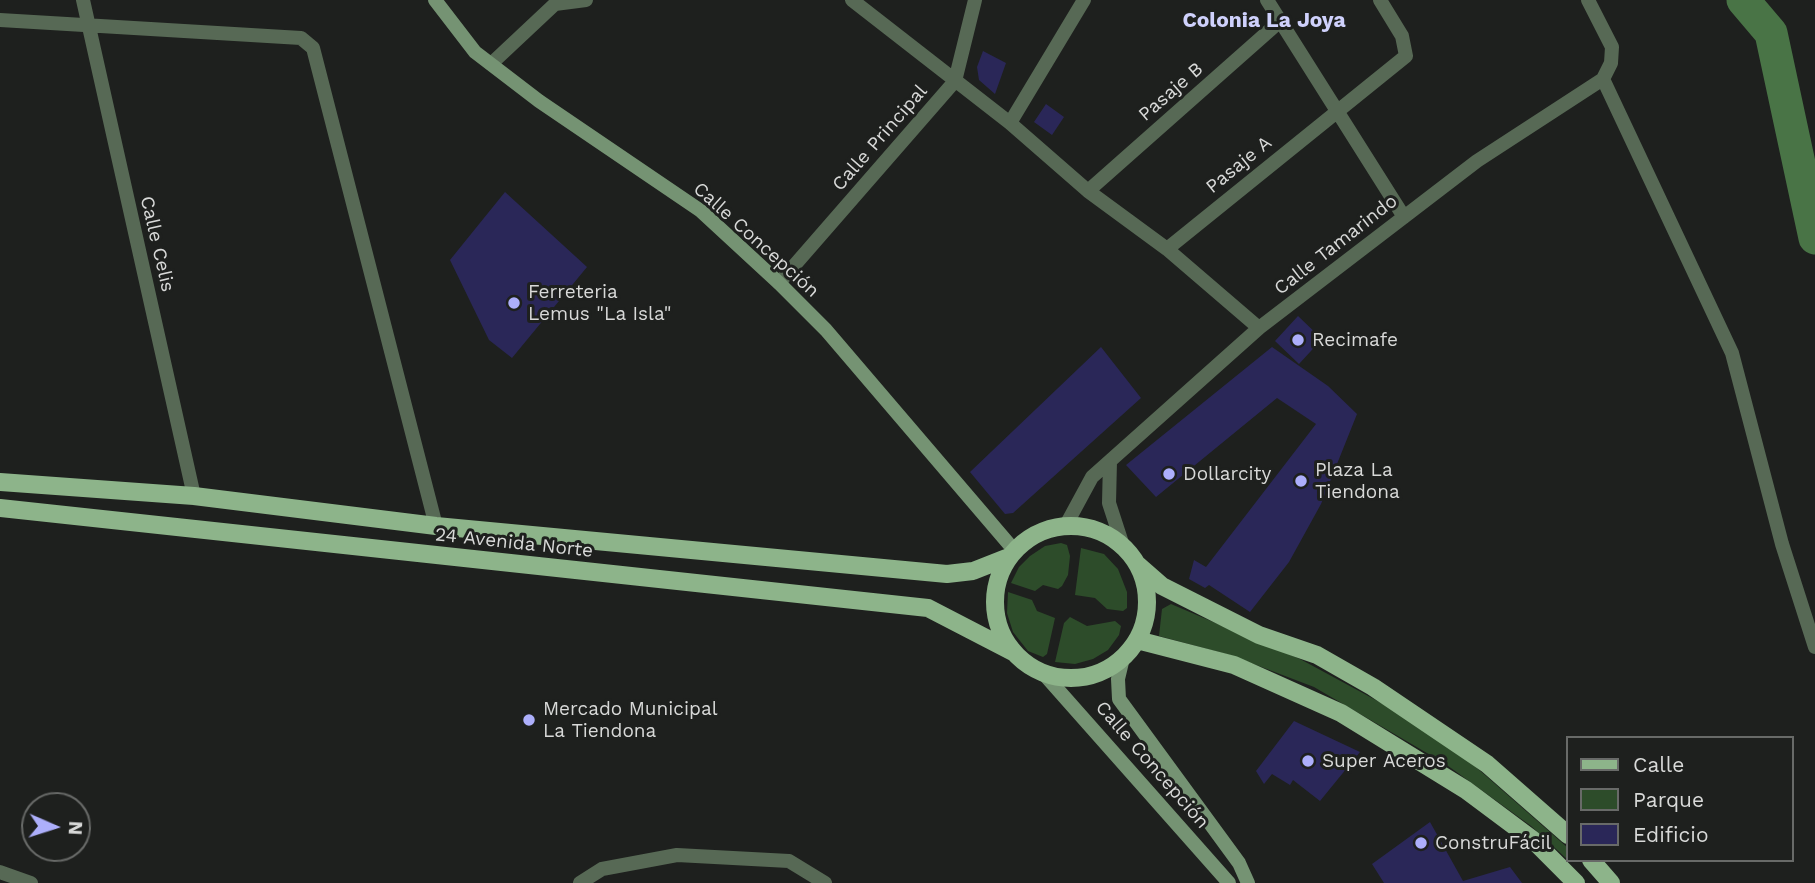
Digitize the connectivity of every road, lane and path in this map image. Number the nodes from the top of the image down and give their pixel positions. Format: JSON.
{"nodes":[{"id":1,"x":83,"y":0,"type":"edge"},
{"id":2,"x":435,"y":0,"type":"edge"},
{"id":3,"x":586,"y":0,"type":"edge"},
{"id":4,"x":975,"y":0,"type":"edge"},
{"id":5,"x":1084,"y":0,"type":"edge"},
{"id":6,"x":1267,"y":0,"type":"edge"},
{"id":7,"x":1380,"y":0,"type":"edge"},
{"id":8,"x":1588,"y":0,"type":"edge"},
{"id":9,"x":856,"y":1,"type":"edge"},
{"id":10,"x":0,"y":20,"type":"edge"},
{"id":11,"x":1279,"y":22,"type":"junction"},
{"id":12,"x":88,"y":24,"type":"junction"},
{"id":13,"x":491,"y":64,"type":"junction"},
{"id":14,"x":1603,"y":79,"type":"junction"},
{"id":15,"x":955,"y":81,"type":"junction"},
{"id":16,"x":1335,"y":111,"type":"junction"},
{"id":17,"x":1010,"y":123,"type":"junction"},
{"id":18,"x":1088,"y":191,"type":"junction"},
{"id":19,"x":1404,"y":217,"type":"junction"},
{"id":20,"x":1167,"y":249,"type":"junction"},
{"id":21,"x":779,"y":283,"type":"junction"},
{"id":22,"x":1259,"y":328,"type":"junction"},
{"id":23,"x":1110,"y":461,"type":"junction"},
{"id":24,"x":0,"y":482,"type":"edge"},
{"id":25,"x":194,"y":496,"type":"junction"},
{"id":26,"x":0,"y":508,"type":"edge"},
{"id":27,"x":1066,"y":525,"type":"junction"},
{"id":28,"x":436,"y":526,"type":"junction"},
{"id":29,"x":1124,"y":546,"type":"junction"},
{"id":30,"x":1010,"y":554,"type":"junction"},
{"id":31,"x":1138,"y":565,"type":"junction"},
{"id":32,"x":1137,"y":640,"type":"junction"},
{"id":33,"x":1815,"y":647,"type":"edge"},
{"id":34,"x":1013,"y":652,"type":"junction"},
{"id":35,"x":1122,"y":658,"type":"junction"},
{"id":36,"x":1044,"y":674,"type":"junction"},
{"id":37,"x":1566,"y":833,"type":"edge"},
{"id":38,"x":1593,"y":862,"type":"edge"},
{"id":39,"x":0,"y":872,"type":"edge"},
{"id":40,"x":31,"y":883,"type":"edge"},
{"id":41,"x":580,"y":883,"type":"edge"},
{"id":42,"x":825,"y":883,"type":"edge"},
{"id":43,"x":1229,"y":883,"type":"edge"},
{"id":44,"x":1248,"y":883,"type":"edge"},
{"id":45,"x":1576,"y":883,"type":"edge"},
{"id":46,"x":1611,"y":883,"type":"edge"}],
"edges":[{"from":1,"to":12,"type":"street","name":"Calle Celis"},
{"from":2,"to":13,"type":"street","name":"Calle Concepción"},
{"from":3,"to":13,"type":"street"},
{"from":4,"to":15,"type":"street","name":"Calle Principal"},
{"from":5,"to":17,"type":"street"},
{"from":6,"to":11,"type":"street"},
{"from":7,"to":16,"type":"street","name":"Pasaje A"},
{"from":8,"to":14,"type":"street"},
{"from":9,"to":15,"type":"street"},
{"from":10,"to":12,"type":"street"},
{"from":11,"to":16,"type":"street"},
{"from":11,"to":18,"type":"street","name":"Pasaje B"},
{"from":12,"to":25,"type":"street","name":"Calle Celis"},
{"from":12,"to":28,"type":"street"},
{"from":13,"to":21,"type":"street","name":"Calle Concepción"},
{"from":14,"to":19,"type":"street","name":"Calle Tamarindo"},
{"from":14,"to":33,"type":"street"},
{"from":15,"to":17,"type":"street"},
{"from":15,"to":21,"type":"street","name":"Calle Principal"},
{"from":16,"to":19,"type":"street"},
{"from":16,"to":20,"type":"street","name":"Pasaje A"},
{"from":17,"to":18,"type":"street"},
{"from":18,"to":20,"type":"street"},
{"from":19,"to":22,"type":"street","name":"Calle Tamarindo"},
{"from":20,"to":22,"type":"street"},
{"from":21,"to":30,"type":"street","name":"Calle Concepción"},
{"from":22,"to":23,"type":"street","name":"Calle Tamarindo"},
{"from":23,"to":27,"type":"street","name":"Calle Tamarindo"},
{"from":23,"to":29,"type":"street"},
{"from":24,"to":25,"type":"main road","name":"24 Avenida Norte"},
{"from":25,"to":28,"type":"main road","name":"24 Avenida Norte"},
{"from":26,"to":34,"type":"main road","name":"24 Avenida Norte"},
{"from":27,"to":29,"type":"main road"},
{"from":27,"to":30,"type":"main road"},
{"from":28,"to":30,"type":"main road","name":"24 Avenida Norte"},
{"from":29,"to":31,"type":"main road"},
{"from":30,"to":34,"type":"main road"},
{"from":31,"to":32,"type":"main road"},
{"from":31,"to":37,"type":"main road"},
{"from":32,"to":35,"type":"main road"},
{"from":32,"to":45,"type":"main road"},
{"from":34,"to":36,"type":"main road"},
{"from":35,"to":36,"type":"main road"},
{"from":35,"to":44,"type":"street"},
{"from":36,"to":43,"type":"street","name":"Calle Concepción"},
{"from":38,"to":46,"type":"main road"},
{"from":39,"to":40,"type":"street"},
{"from":41,"to":42,"type":"street"}]}
